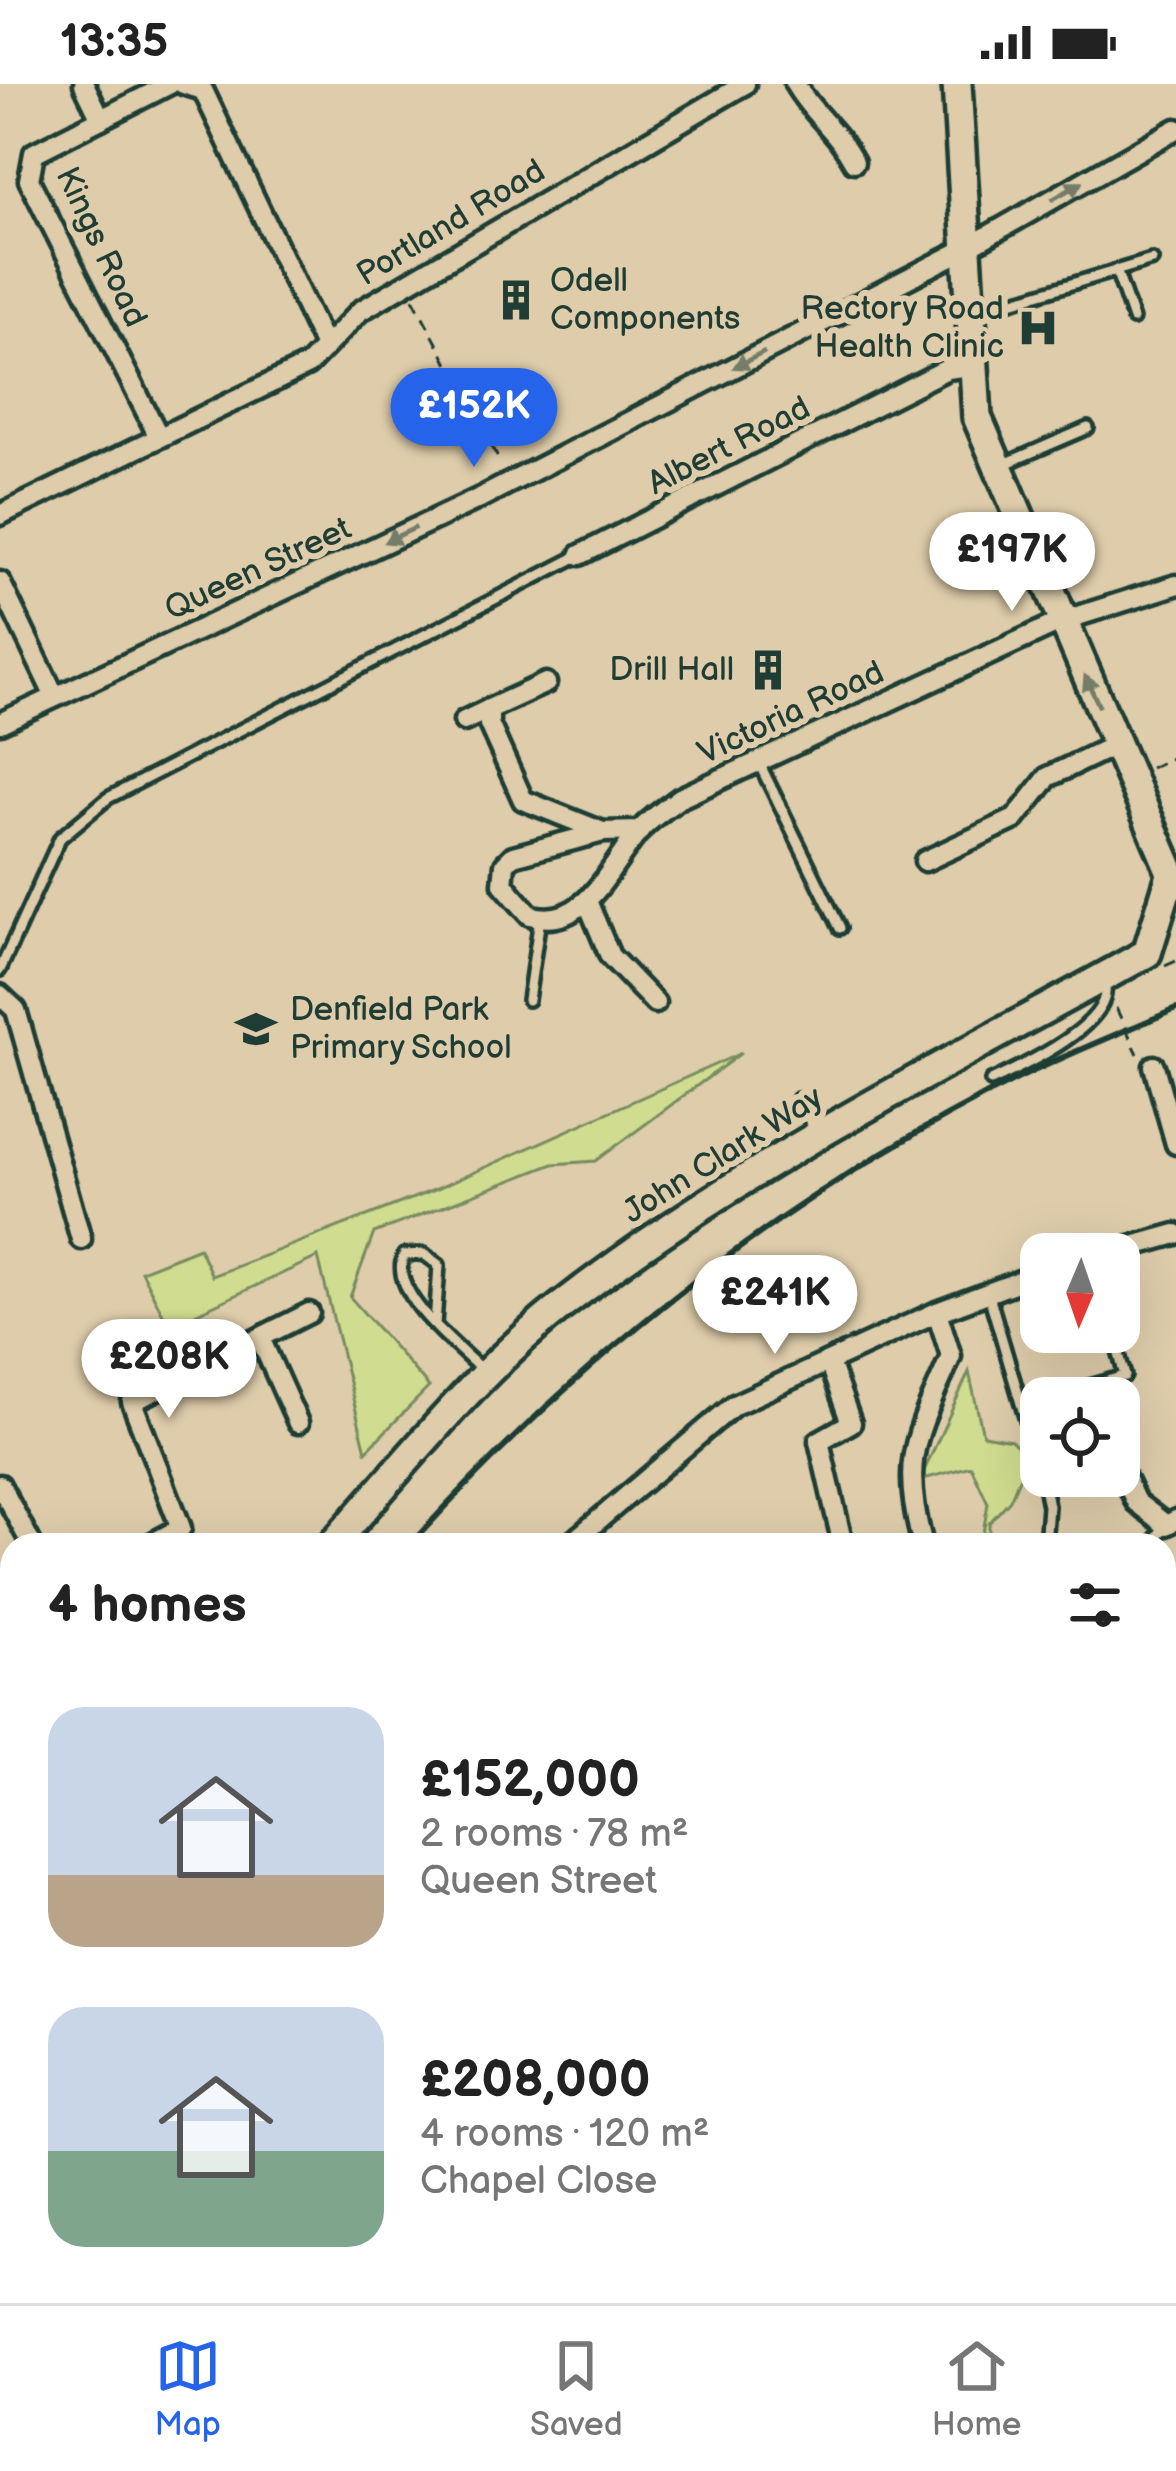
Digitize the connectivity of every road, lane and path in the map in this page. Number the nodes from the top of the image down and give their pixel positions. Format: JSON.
{"nodes":[{"id":1,"x":84,"y":84,"type":"edge"},
{"id":2,"x":170,"y":84,"type":"edge"},
{"id":3,"x":183,"y":84,"type":"edge"},
{"id":4,"x":745,"y":84,"type":"edge"},
{"id":5,"x":795,"y":84,"type":"edge"},
{"id":6,"x":957,"y":84,"type":"edge"},
{"id":7,"x":101,"y":119,"type":"junction"},
{"id":8,"x":1176,"y":129,"type":"edge"},
{"id":9,"x":854,"y":162,"type":"dead end"},
{"id":10,"x":965,"y":249,"type":"junction"},
{"id":11,"x":1152,"y":260,"type":"dead end"},
{"id":12,"x":1116,"y":270,"type":"junction"},
{"id":13,"x":405,"y":284,"type":"junction"},
{"id":14,"x":968,"y":314,"type":"junction"},
{"id":15,"x":1133,"y":319,"type":"dead end"},
{"id":16,"x":325,"y":347,"type":"junction"},
{"id":17,"x":970,"y":366,"type":"junction"},
{"id":18,"x":1088,"y":428,"type":"dead end"},
{"id":19,"x":159,"y":437,"type":"junction"},
{"id":20,"x":997,"y":467,"type":"junction"},
{"id":21,"x":511,"y":482,"type":"junction"},
{"id":22,"x":0,"y":514,"type":"edge"},
{"id":23,"x":580,"y":555,"type":"joint"},
{"id":24,"x":0,"y":582,"type":"edge"},
{"id":25,"x":1176,"y":585,"type":"edge"},
{"id":26,"x":1062,"y":621,"type":"junction"},
{"id":27,"x":546,"y":682,"type":"dead end"},
{"id":28,"x":55,"y":697,"type":"junction"},
{"id":29,"x":489,"y":709,"type":"junction"},
{"id":30,"x":464,"y":722,"type":"dead end"},
{"id":31,"x":0,"y":723,"type":"edge"},
{"id":32,"x":1117,"y":744,"type":"junction"},
{"id":33,"x":1176,"y":756,"type":"edge"},
{"id":34,"x":758,"y":761,"type":"junction"},
{"id":35,"x":1132,"y":776,"type":"junction"},
{"id":36,"x":640,"y":831,"type":"junction"},
{"id":37,"x":603,"y":832,"type":"junction"},
{"id":38,"x":925,"y":861,"type":"dead end"},
{"id":39,"x":1174,"y":879,"type":"edge"},
{"id":40,"x":587,"y":901,"type":"junction"},
{"id":41,"x":540,"y":918,"type":"junction"},
{"id":42,"x":840,"y":928,"type":"dead end"},
{"id":43,"x":1176,"y":929,"type":"edge"},
{"id":44,"x":1176,"y":948,"type":"edge"},
{"id":45,"x":1147,"y":953,"type":"junction"},
{"id":46,"x":0,"y":970,"type":"edge"},
{"id":47,"x":1105,"y":984,"type":"junction"},
{"id":48,"x":0,"y":994,"type":"edge"},
{"id":49,"x":528,"y":1000,"type":"dead end"},
{"id":50,"x":655,"y":1003,"type":"dead end"},
{"id":51,"x":1154,"y":1066,"type":"joint"},
{"id":52,"x":991,"y":1082,"type":"dead end"},
{"id":53,"x":798,"y":1099,"type":"dead end"},
{"id":54,"x":819,"y":1137,"type":"junction"},
{"id":55,"x":1176,"y":1144,"type":"edge"},
{"id":56,"x":1176,"y":1234,"type":"edge"},
{"id":57,"x":81,"y":1239,"type":"dead end"},
{"id":58,"x":1140,"y":1244,"type":"edge"},
{"id":59,"x":1020,"y":1281,"type":"edge"},
{"id":60,"x":988,"y":1292,"type":"junction"},
{"id":61,"x":937,"y":1312,"type":"junction"},
{"id":62,"x":309,"y":1313,"type":"dead end"},
{"id":63,"x":435,"y":1325,"type":"junction"},
{"id":64,"x":260,"y":1338,"type":"junction"},
{"id":65,"x":829,"y":1363,"type":"junction"},
{"id":66,"x":486,"y":1374,"type":"junction"},
{"id":67,"x":1020,"y":1401,"type":"edge"},
{"id":68,"x":298,"y":1423,"type":"dead end"},
{"id":69,"x":0,"y":1485,"type":"edge"},
{"id":70,"x":1046,"y":1497,"type":"edge"},
{"id":71,"x":1134,"y":1497,"type":"edge"},
{"id":72,"x":6,"y":1511,"type":"edge"},
{"id":73,"x":1171,"y":1522,"type":"edge"},
{"id":74,"x":172,"y":1533,"type":"edge"},
{"id":75,"x":343,"y":1533,"type":"edge"},
{"id":76,"x":583,"y":1533,"type":"edge"},
{"id":77,"x":840,"y":1533,"type":"edge"},
{"id":78,"x":919,"y":1533,"type":"edge"},
{"id":79,"x":1046,"y":1533,"type":"edge"}],
"edges":[{"from":1,"to":7,"type":"street"},
{"from":2,"to":7,"type":"street","name":"Kings Road"},
{"from":3,"to":16,"type":"street"},
{"from":4,"to":13,"type":"street","name":"Portland Road"},
{"from":5,"to":9,"type":"street"},
{"from":6,"to":10,"type":"main road"},
{"from":7,"to":19,"type":"street","name":"Kings Road"},
{"from":10,"to":8,"type":"street","name":"Queen Street","one_way":true},
{"from":10,"to":14,"type":"main road"},
{"from":10,"to":21,"type":"street","name":"Queen Street","one_way":true},
{"from":11,"to":12,"type":"lane"},
{"from":12,"to":14,"type":"lane"},
{"from":12,"to":15,"type":"lane"},
{"from":13,"to":16,"type":"street","name":"Portland Road"},
{"from":13,"to":21,"type":"path"},
{"from":14,"to":17,"type":"main road"},
{"from":16,"to":19,"type":"street","name":"Portland Road"},
{"from":17,"to":20,"type":"main road"},
{"from":17,"to":23,"type":"street","name":"Albert Road"},
{"from":18,"to":20,"type":"lane"},
{"from":19,"to":22,"type":"street","name":"Portland Road"},
{"from":20,"to":26,"type":"main road"},
{"from":21,"to":28,"type":"street","name":"Queen Street","one_way":true},
{"from":23,"to":46,"type":"lane"},
{"from":24,"to":28,"type":"street"},
{"from":25,"to":26,"type":"street","name":"Victoria Road"},
{"from":32,"to":26,"type":"main road","one_way":true},
{"from":26,"to":34,"type":"street","name":"Victoria Road"},
{"from":27,"to":29,"type":"street"},
{"from":28,"to":31,"type":"street","name":"Queen Street"},
{"from":29,"to":30,"type":"street"},
{"from":29,"to":37,"type":"street"},
{"from":32,"to":35,"type":"main road"},
{"from":32,"to":38,"type":"street"},
{"from":33,"to":35,"type":"path"},
{"from":34,"to":36,"type":"street","name":"Victoria Road"},
{"from":34,"to":42,"type":"lane"},
{"from":35,"to":39,"type":"main road"},
{"from":36,"to":37,"type":"street"},
{"from":36,"to":40,"type":"street","name":"Victoria Road"},
{"from":37,"to":41,"type":"street"},
{"from":39,"to":45,"type":"main road"},
{"from":40,"to":41,"type":"street"},
{"from":40,"to":50,"type":"street"},
{"from":41,"to":49,"type":"lane"},
{"from":43,"to":45,"type":"main road"},
{"from":44,"to":45,"type":"main road"},
{"from":45,"to":47,"type":"main road","name":"John Clark Way"},
{"from":47,"to":51,"type":"path"},
{"from":47,"to":52,"type":"lane"},
{"from":47,"to":54,"type":"main road","name":"John Clark Way"},
{"from":48,"to":57,"type":"street"},
{"from":51,"to":55,"type":"street"},
{"from":53,"to":54,"type":"lane"},
{"from":54,"to":66,"type":"main road","name":"John Clark Way"},
{"from":56,"to":58,"type":"street"},
{"from":59,"to":60,"type":"street"},
{"from":60,"to":61,"type":"street"},
{"from":60,"to":67,"type":"lane"},
{"from":61,"to":65,"type":"street"},
{"from":61,"to":78,"type":"street"},
{"from":62,"to":64,"type":"street"},
{"from":63,"to":63,"type":"lane"},
{"from":63,"to":66,"type":"lane"},
{"from":64,"to":68,"type":"street"},
{"from":64,"to":74,"type":"street"},
{"from":65,"to":76,"type":"street"},
{"from":65,"to":77,"type":"street"},
{"from":66,"to":75,"type":"main road","name":"John Clark Way"},
{"from":69,"to":72,"type":"street"},
{"from":70,"to":79,"type":"lane"},
{"from":71,"to":73,"type":"street"}]}
